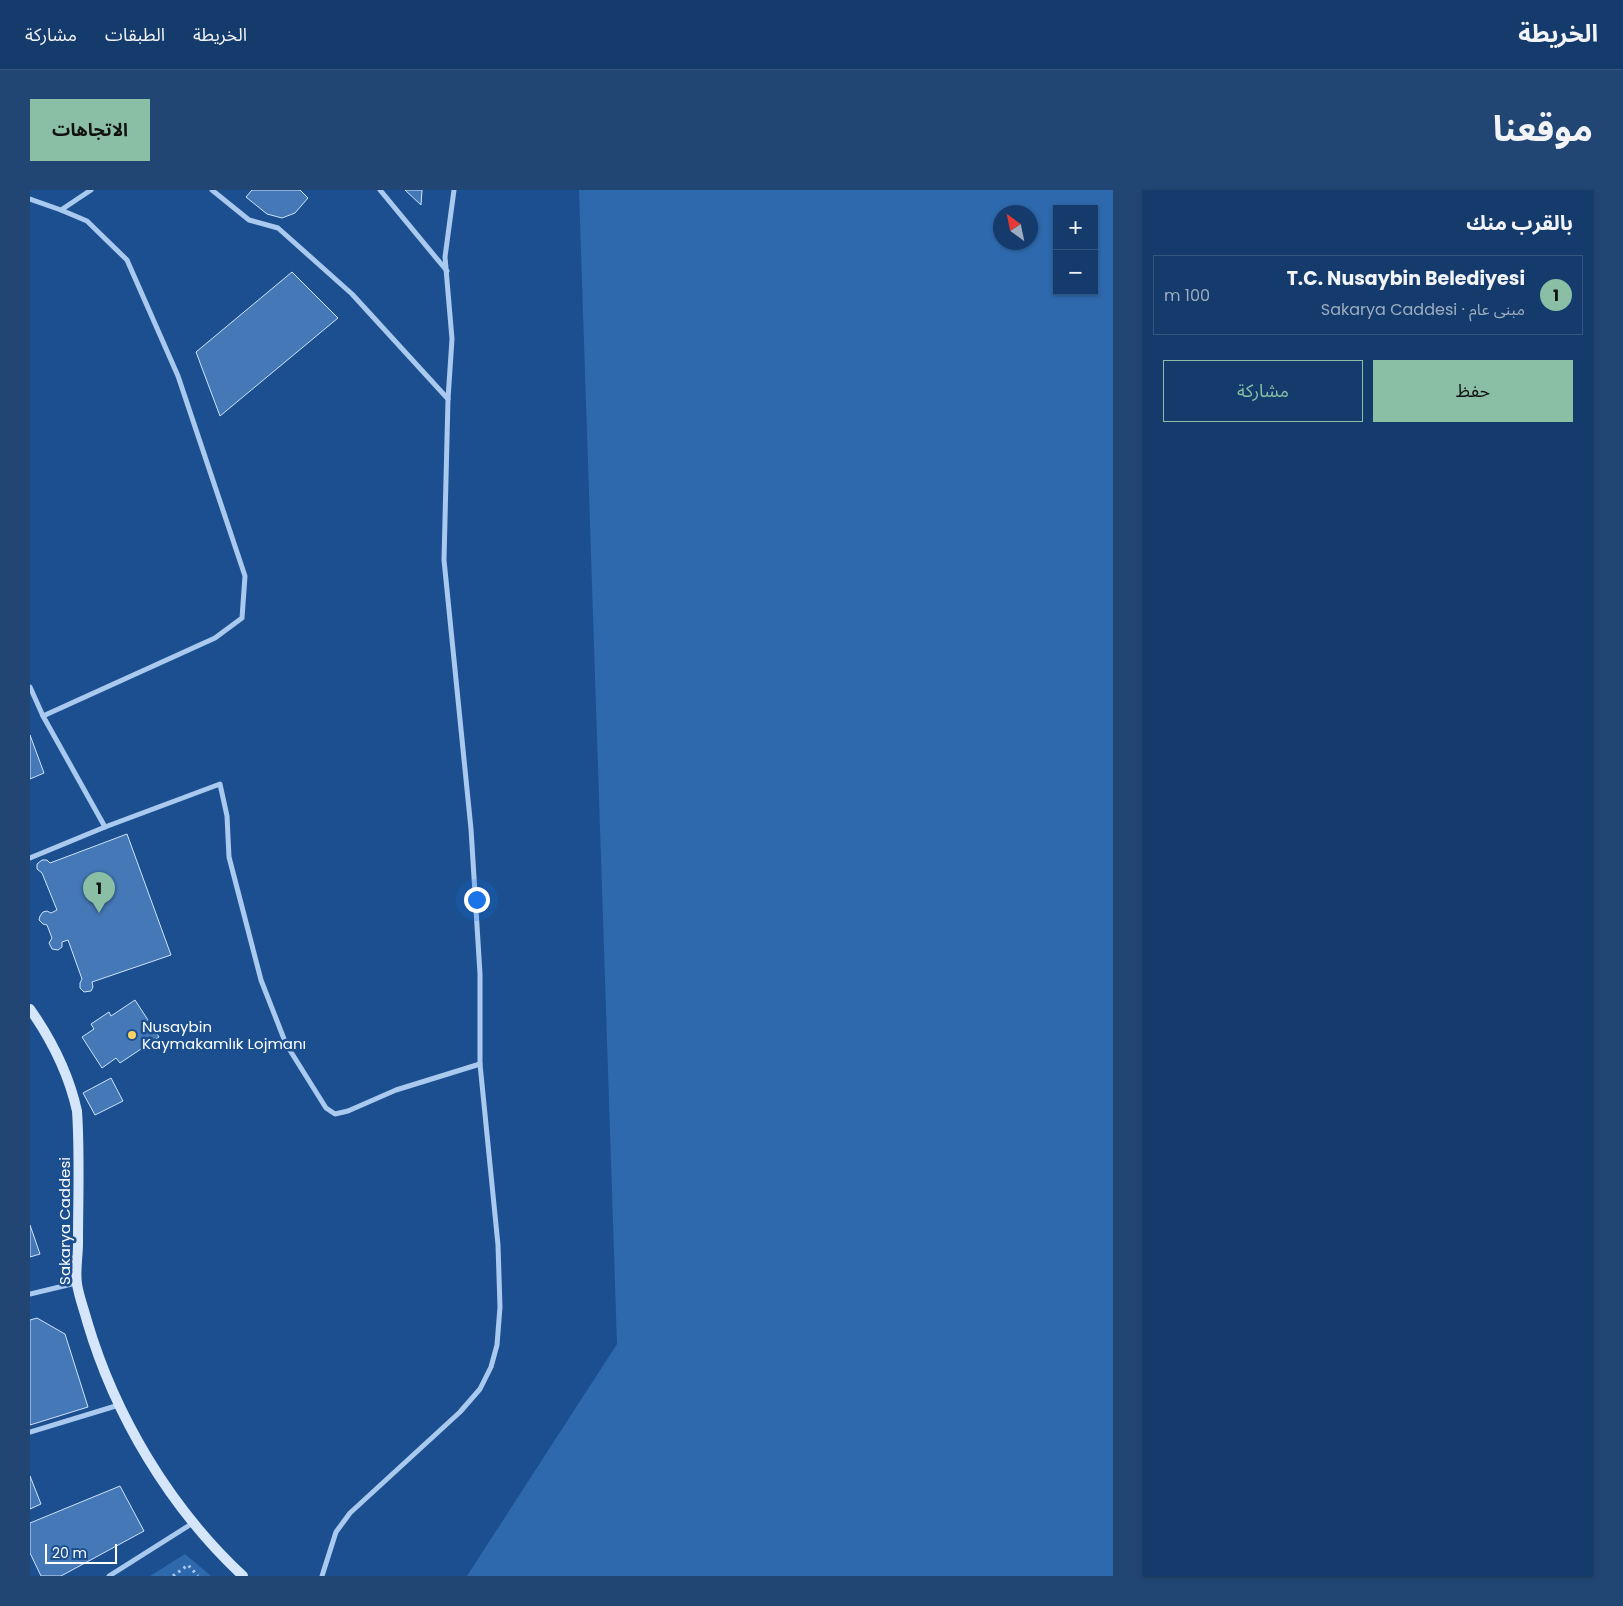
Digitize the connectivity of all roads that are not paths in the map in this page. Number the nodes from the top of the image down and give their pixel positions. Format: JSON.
{"nodes":[{"id":1,"x":91,"y":190,"type":"edge"},
{"id":2,"x":212,"y":190,"type":"edge"},
{"id":3,"x":380,"y":190,"type":"edge"},
{"id":4,"x":454,"y":190,"type":"edge"},
{"id":5,"x":30,"y":199,"type":"edge"},
{"id":6,"x":61,"y":210,"type":"junction"},
{"id":7,"x":446,"y":271,"type":"junction"},
{"id":8,"x":448,"y":399,"type":"junction"},
{"id":9,"x":30,"y":687,"type":"edge"},
{"id":10,"x":43,"y":716,"type":"junction"},
{"id":11,"x":105,"y":827,"type":"junction"},
{"id":12,"x":30,"y":858,"type":"edge"},
{"id":13,"x":30,"y":1009,"type":"edge"},
{"id":14,"x":480,"y":1064,"type":"junction"},
{"id":15,"x":76,"y":1283,"type":"junction"},
{"id":16,"x":30,"y":1294,"type":"edge"},
{"id":17,"x":119,"y":1405,"type":"junction"},
{"id":18,"x":30,"y":1432,"type":"edge"},
{"id":19,"x":193,"y":1523,"type":"junction"},
{"id":20,"x":109,"y":1576,"type":"edge"},
{"id":21,"x":243,"y":1576,"type":"edge"},
{"id":22,"x":322,"y":1576,"type":"edge"}],
"edges":[{"from":1,"to":6,"type":"street"},
{"from":2,"to":8,"type":"street"},
{"from":3,"to":7,"type":"street"},
{"from":4,"to":7,"type":"street"},
{"from":5,"to":6,"type":"street"},
{"from":6,"to":10,"type":"street"},
{"from":7,"to":8,"type":"street"},
{"from":8,"to":14,"type":"street"},
{"from":9,"to":10,"type":"street"},
{"from":10,"to":11,"type":"street"},
{"from":11,"to":12,"type":"street"},
{"from":11,"to":14,"type":"street"},
{"from":13,"to":15,"type":"street","name":"Sakarya Caddesi"},
{"from":14,"to":22,"type":"street"},
{"from":15,"to":16,"type":"street"},
{"from":15,"to":17,"type":"street","name":"Sakarya Caddesi"},
{"from":17,"to":18,"type":"street"},
{"from":17,"to":19,"type":"street","name":"Sakarya Caddesi"},
{"from":19,"to":20,"type":"street"},
{"from":19,"to":21,"type":"street","name":"Sakarya Caddesi"}]}
